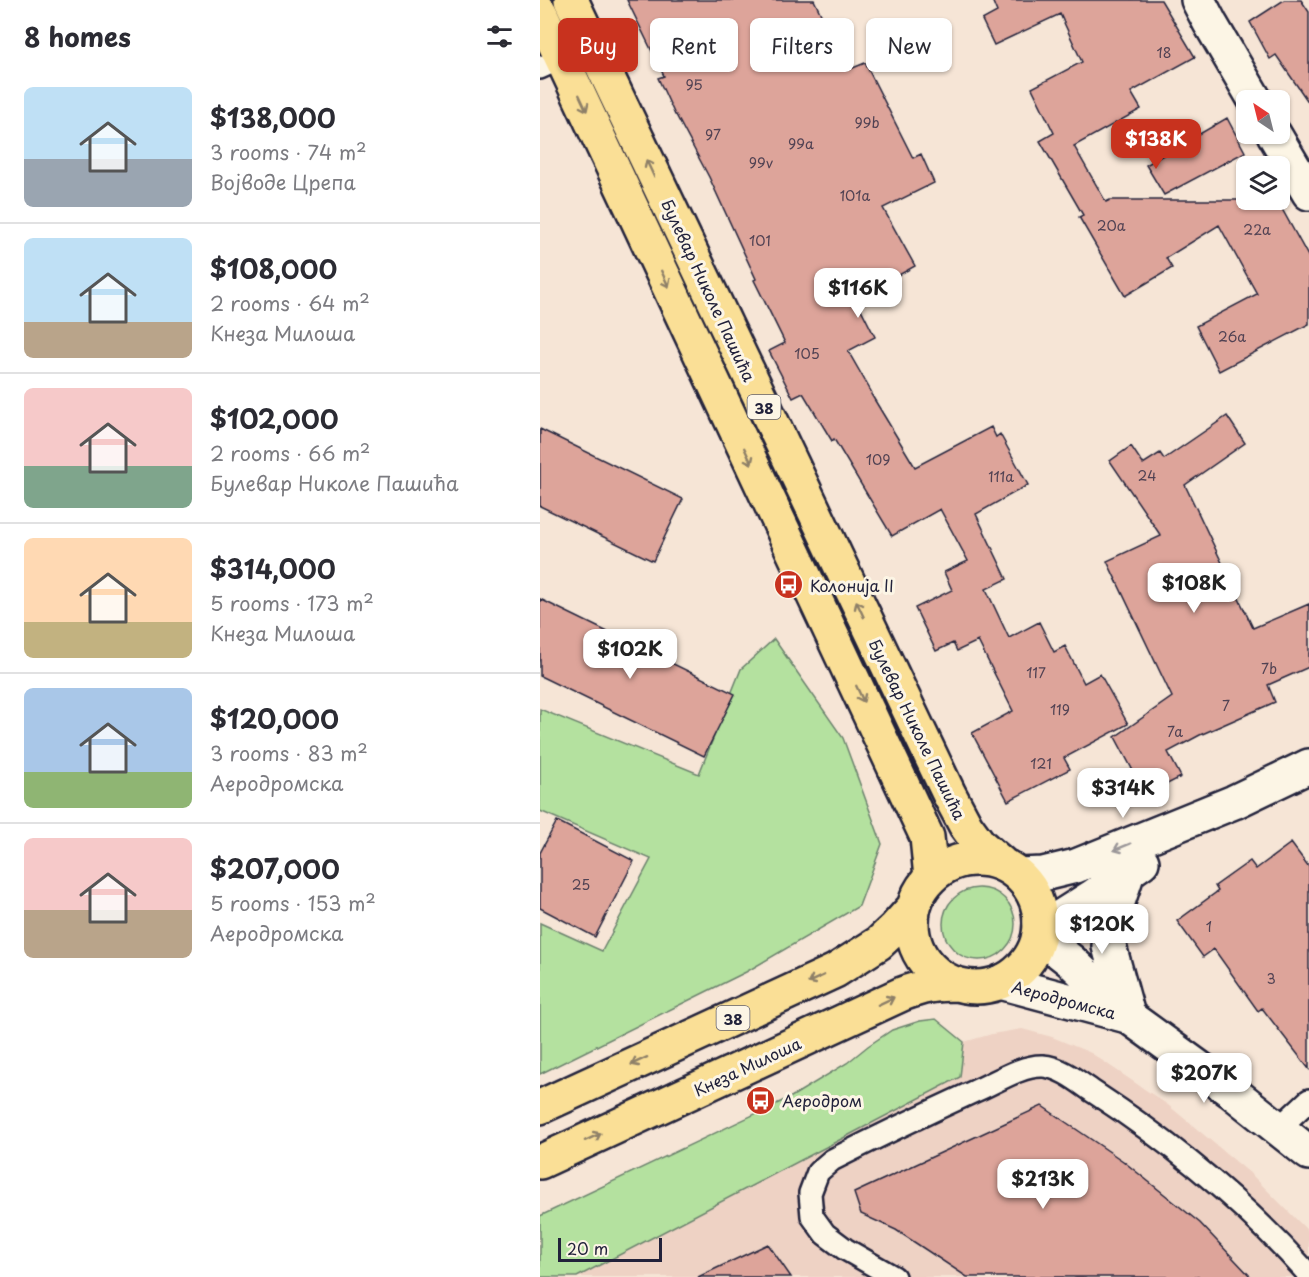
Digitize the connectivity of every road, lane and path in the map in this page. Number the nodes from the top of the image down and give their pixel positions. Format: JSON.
{"nodes":[{"id":1,"x":571,"y":0,"type":"edge"},
{"id":2,"x":1198,"y":0,"type":"edge"},
{"id":3,"x":540,"y":12,"type":"edge"},
{"id":4,"x":551,"y":63,"type":"edge"},
{"id":5,"x":1249,"y":90,"type":"edge"},
{"id":6,"x":1281,"y":144,"type":"edge"},
{"id":7,"x":1309,"y":193,"type":"edge"},
{"id":8,"x":1309,"y":766,"type":"edge"},
{"id":9,"x":903,"y":787,"type":"junction"},
{"id":10,"x":1234,"y":802,"type":"junction"},
{"id":11,"x":1010,"y":869,"type":"junction"},
{"id":12,"x":1129,"y":869,"type":"junction"},
{"id":13,"x":931,"y":877,"type":"junction"},
{"id":14,"x":913,"y":908,"type":"junction"},
{"id":15,"x":1039,"y":929,"type":"junction"},
{"id":16,"x":856,"y":958,"type":"junction"},
{"id":17,"x":1000,"y":982,"type":"junction"},
{"id":18,"x":957,"y":984,"type":"junction"},
{"id":19,"x":1129,"y":1017,"type":"junction"},
{"id":20,"x":1309,"y":1100,"type":"edge"},
{"id":21,"x":540,"y":1107,"type":"edge"},
{"id":22,"x":1278,"y":1129,"type":"junction"},
{"id":23,"x":1309,"y":1152,"type":"edge"},
{"id":24,"x":540,"y":1162,"type":"edge"},
{"id":25,"x":1309,"y":1275,"type":"edge"},
{"id":26,"x":894,"y":1277,"type":"edge"}],
"edges":[{"from":11,"to":1,"type":"main road","name":"Булевар Николе Пашића","number":"38","one_way":true},
{"from":2,"to":5,"type":"street"},
{"from":3,"to":4,"type":"main road","number":"38"},
{"from":4,"to":9,"type":"main road","number":"38","one_way":true},
{"from":6,"to":7,"type":"street"},
{"from":8,"to":10,"type":"street"},
{"from":9,"to":13,"type":"main road","number":"38"},
{"from":9,"to":16,"type":"main road"},
{"from":10,"to":11,"type":"street","one_way":true},
{"from":10,"to":12,"type":"street"},
{"from":11,"to":13,"type":"main road","number":"38"},
{"from":11,"to":15,"type":"main road","number":"38"},
{"from":12,"to":15,"type":"street"},
{"from":12,"to":19,"type":"street"},
{"from":13,"to":14,"type":"main road","number":"38"},
{"from":14,"to":16,"type":"main road","number":"38"},
{"from":14,"to":18,"type":"main road","number":"38"},
{"from":15,"to":17,"type":"main road","number":"38"},
{"from":15,"to":19,"type":"street","name":"Аеродромска"},
{"from":16,"to":21,"type":"main road","number":"38","one_way":true},
{"from":17,"to":18,"type":"main road","number":"38"},
{"from":17,"to":19,"type":"street","name":"Аеродромска"},
{"from":24,"to":18,"type":"main road","name":"Кнеза Милоша","number":"38","one_way":true},
{"from":19,"to":22,"type":"street","name":"Аеродромска"},
{"from":20,"to":22,"type":"lane"},
{"from":22,"to":23,"type":"street","name":"Аеродромска"},
{"from":25,"to":26,"type":"lane"}]}
